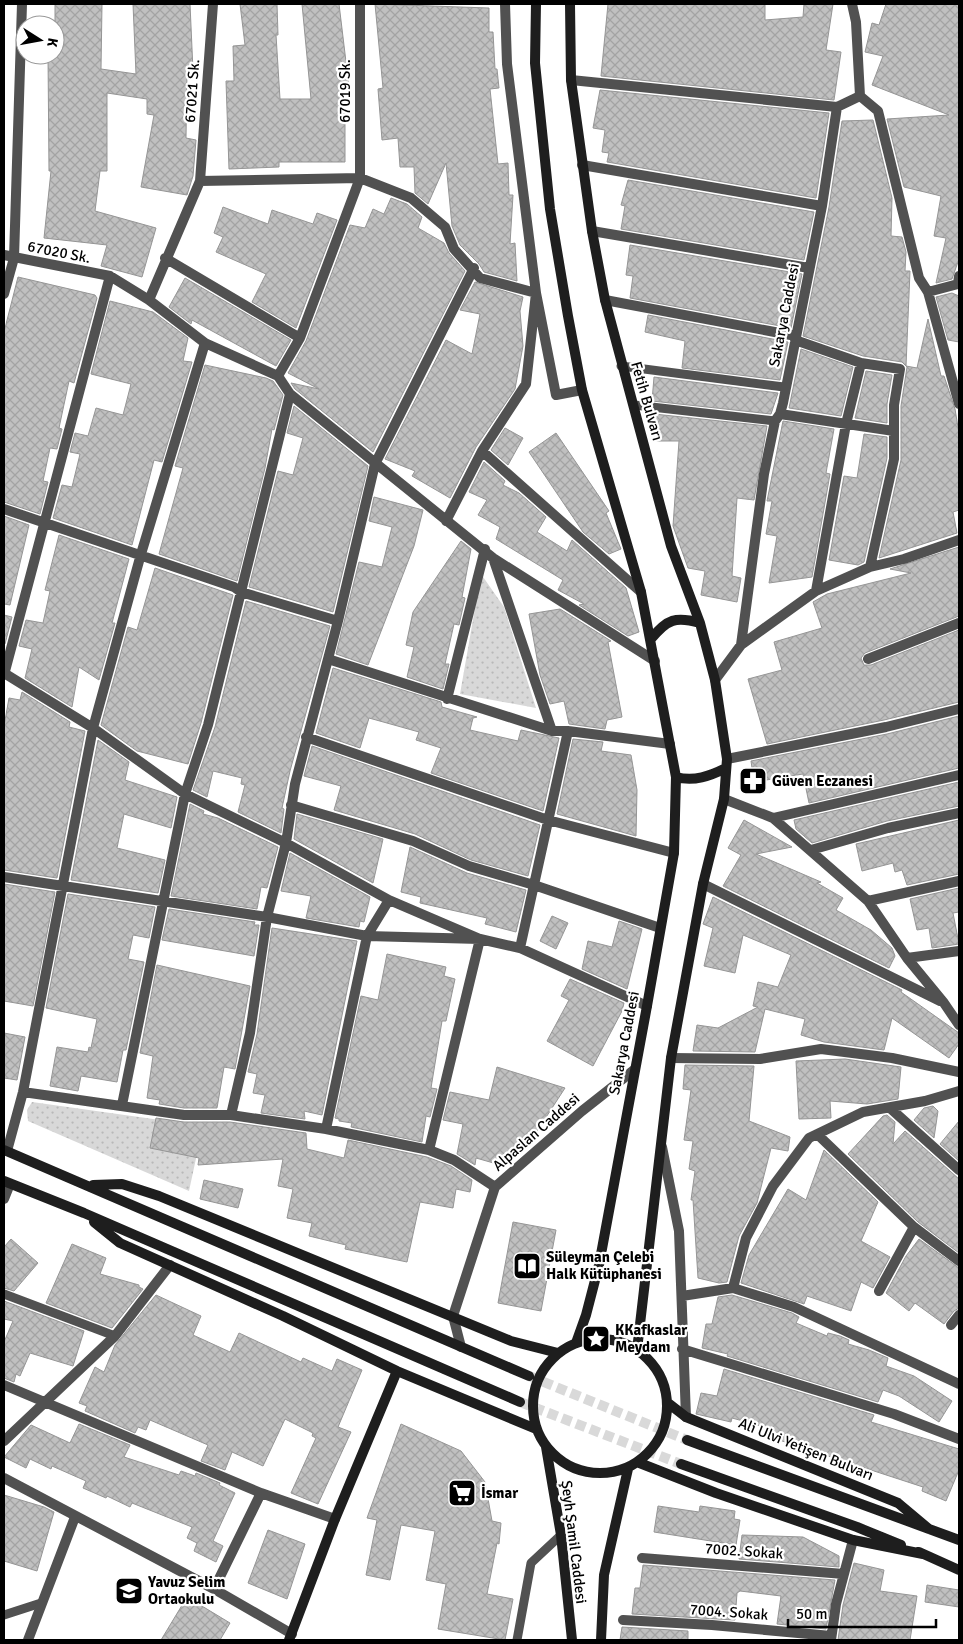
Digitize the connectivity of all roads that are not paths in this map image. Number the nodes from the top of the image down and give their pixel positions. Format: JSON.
{"nodes":[{"id":1,"x":22,"y":4,"type":"edge"},
{"id":2,"x":213,"y":4,"type":"edge"},
{"id":3,"x":360,"y":4,"type":"edge"},
{"id":4,"x":505,"y":4,"type":"edge"},
{"id":5,"x":536,"y":4,"type":"edge"},
{"id":6,"x":570,"y":4,"type":"edge"},
{"id":7,"x":852,"y":4,"type":"edge"},
{"id":8,"x":571,"y":80,"type":"junction"},
{"id":9,"x":860,"y":96,"type":"junction"},
{"id":10,"x":837,"y":107,"type":"junction"},
{"id":11,"x":582,"y":165,"type":"junction"},
{"id":12,"x":360,"y":178,"type":"junction"},
{"id":13,"x":200,"y":181,"type":"junction"},
{"id":14,"x":822,"y":206,"type":"junction"},
{"id":15,"x":592,"y":231,"type":"junction"},
{"id":16,"x":9,"y":257,"type":"edge"},
{"id":17,"x":165,"y":258,"type":"junction"},
{"id":18,"x":474,"y":268,"type":"junction"},
{"id":19,"x":809,"y":268,"type":"junction"},
{"id":20,"x":110,"y":276,"type":"junction"},
{"id":21,"x":959,"y":276,"type":"edge"},
{"id":22,"x":928,"y":292,"type":"junction"},
{"id":23,"x":536,"y":293,"type":"junction"},
{"id":24,"x":4,"y":294,"type":"edge"},
{"id":25,"x":148,"y":300,"type":"junction"},
{"id":26,"x":605,"y":300,"type":"junction"},
{"id":27,"x":300,"y":338,"type":"junction"},
{"id":28,"x":795,"y":338,"type":"junction"},
{"id":29,"x":205,"y":343,"type":"junction"},
{"id":30,"x":861,"y":363,"type":"junction"},
{"id":31,"x":621,"y":366,"type":"junction"},
{"id":32,"x":278,"y":376,"type":"junction"},
{"id":33,"x":784,"y":387,"type":"junction"},
{"id":34,"x":582,"y":390,"type":"junction"},
{"id":35,"x":290,"y":394,"type":"junction"},
{"id":36,"x":959,"y":404,"type":"edge"},
{"id":37,"x":634,"y":405,"type":"junction"},
{"id":38,"x":777,"y":418,"type":"junction"},
{"id":39,"x":846,"y":424,"type":"junction"},
{"id":40,"x":894,"y":431,"type":"junction"},
{"id":41,"x":482,"y":451,"type":"junction"},
{"id":42,"x":375,"y":464,"type":"junction"},
{"id":43,"x":4,"y":509,"type":"edge"},
{"id":44,"x":446,"y":521,"type":"junction"},
{"id":45,"x":43,"y":522,"type":"junction"},
{"id":46,"x":959,"y":540,"type":"edge"},
{"id":47,"x":484,"y":549,"type":"junction"},
{"id":48,"x":141,"y":554,"type":"junction"},
{"id":49,"x":493,"y":558,"type":"junction"},
{"id":50,"x":870,"y":567,"type":"junction"},
{"id":51,"x":816,"y":591,"type":"junction"},
{"id":52,"x":241,"y":592,"type":"junction"},
{"id":53,"x":641,"y":592,"type":"junction"},
{"id":54,"x":338,"y":621,"type":"junction"},
{"id":55,"x":700,"y":623,"type":"junction"},
{"id":56,"x":959,"y":623,"type":"edge"},
{"id":57,"x":651,"y":639,"type":"junction"},
{"id":58,"x":741,"y":645,"type":"junction"},
{"id":59,"x":328,"y":658,"type":"junction"},
{"id":60,"x":868,"y":659,"type":"dead end"},
{"id":61,"x":655,"y":661,"type":"junction"},
{"id":62,"x":4,"y":674,"type":"edge"},
{"id":63,"x":715,"y":680,"type":"junction"},
{"id":64,"x":448,"y":699,"type":"junction"},
{"id":65,"x":959,"y":709,"type":"edge"},
{"id":66,"x":94,"y":728,"type":"junction"},
{"id":67,"x":552,"y":731,"type":"junction"},
{"id":68,"x":568,"y":731,"type":"junction"},
{"id":69,"x":306,"y":737,"type":"junction"},
{"id":70,"x":670,"y":744,"type":"junction"},
{"id":71,"x":727,"y":764,"type":"junction"},
{"id":72,"x":959,"y":775,"type":"edge"},
{"id":73,"x":676,"y":777,"type":"junction"},
{"id":74,"x":184,"y":794,"type":"junction"},
{"id":75,"x":724,"y":799,"type":"junction"},
{"id":76,"x":291,"y":806,"type":"junction"},
{"id":77,"x":959,"y":813,"type":"edge"},
{"id":78,"x":773,"y":818,"type":"junction"},
{"id":79,"x":548,"y":820,"type":"junction"},
{"id":80,"x":286,"y":843,"type":"junction"},
{"id":81,"x":811,"y":850,"type":"junction"},
{"id":82,"x":674,"y":853,"type":"junction"},
{"id":83,"x":4,"y":877,"type":"edge"},
{"id":84,"x":959,"y":881,"type":"edge"},
{"id":85,"x":703,"y":884,"type":"junction"},
{"id":86,"x":534,"y":885,"type":"junction"},
{"id":87,"x":63,"y":887,"type":"junction"},
{"id":88,"x":389,"y":900,"type":"junction"},
{"id":89,"x":868,"y":901,"type":"junction"},
{"id":90,"x":164,"y":902,"type":"junction"},
{"id":91,"x":267,"y":916,"type":"junction"},
{"id":92,"x":660,"y":928,"type":"junction"},
{"id":93,"x":367,"y":936,"type":"junction"},
{"id":94,"x":480,"y":939,"type":"junction"},
{"id":95,"x":520,"y":948,"type":"junction"},
{"id":96,"x":959,"y":951,"type":"edge"},
{"id":97,"x":907,"y":958,"type":"junction"},
{"id":98,"x":944,"y":1002,"type":"junction"},
{"id":99,"x":647,"y":1006,"type":"junction"},
{"id":100,"x":959,"y":1025,"type":"edge"},
{"id":101,"x":670,"y":1058,"type":"junction"},
{"id":102,"x":634,"y":1070,"type":"junction"},
{"id":103,"x":959,"y":1072,"type":"edge"},
{"id":104,"x":959,"y":1091,"type":"edge"},
{"id":105,"x":23,"y":1092,"type":"junction"},
{"id":106,"x":122,"y":1105,"type":"junction"},
{"id":107,"x":890,"y":1108,"type":"junction"},
{"id":108,"x":231,"y":1115,"type":"junction"},
{"id":109,"x":326,"y":1129,"type":"junction"},
{"id":110,"x":817,"y":1134,"type":"junction"},
{"id":111,"x":660,"y":1141,"type":"junction"},
{"id":112,"x":5,"y":1150,"type":"edge"},
{"id":113,"x":429,"y":1150,"type":"junction"},
{"id":114,"x":959,"y":1170,"type":"edge"},
{"id":115,"x":7,"y":1182,"type":"edge"},
{"id":116,"x":88,"y":1185,"type":"junction"},
{"id":117,"x":495,"y":1188,"type":"junction"},
{"id":118,"x":4,"y":1199,"type":"edge"},
{"id":119,"x":84,"y":1214,"type":"junction"},
{"id":120,"x":914,"y":1227,"type":"junction"},
{"id":121,"x":959,"y":1261,"type":"edge"},
{"id":122,"x":170,"y":1265,"type":"junction"},
{"id":123,"x":733,"y":1288,"type":"junction"},
{"id":124,"x":878,"y":1291,"type":"dead end"},
{"id":125,"x":4,"y":1294,"type":"edge"},
{"id":126,"x":682,"y":1296,"type":"junction"},
{"id":127,"x":453,"y":1316,"type":"junction"},
{"id":128,"x":959,"y":1316,"type":"edge"},
{"id":129,"x":951,"y":1325,"type":"dead end"},
{"id":130,"x":115,"y":1336,"type":"junction"},
{"id":131,"x":576,"y":1343,"type":"junction"},
{"id":132,"x":461,"y":1347,"type":"junction"},
{"id":133,"x":682,"y":1349,"type":"junction"},
{"id":134,"x":638,"y":1350,"type":"junction"},
{"id":135,"x":558,"y":1354,"type":"junction"},
{"id":136,"x":397,"y":1370,"type":"junction"},
{"id":137,"x":529,"y":1376,"type":"tunnel mouth"},
{"id":138,"x":959,"y":1384,"type":"edge"},
{"id":139,"x":4,"y":1385,"type":"edge"},
{"id":140,"x":44,"y":1402,"type":"junction"},
{"id":141,"x":520,"y":1402,"type":"tunnel mouth"},
{"id":142,"x":668,"y":1402,"type":"junction"},
{"id":143,"x":686,"y":1417,"type":"junction"},
{"id":144,"x":536,"y":1429,"type":"junction"},
{"id":145,"x":959,"y":1439,"type":"edge"},
{"id":146,"x":688,"y":1440,"type":"tunnel mouth"},
{"id":147,"x":4,"y":1441,"type":"edge"},
{"id":148,"x":546,"y":1447,"type":"junction"},
{"id":149,"x":637,"y":1462,"type":"junction"},
{"id":150,"x":681,"y":1464,"type":"tunnel mouth"},
{"id":151,"x":628,"y":1469,"type":"junction"},
{"id":152,"x":4,"y":1478,"type":"edge"},
{"id":153,"x":261,"y":1492,"type":"junction"},
{"id":154,"x":75,"y":1517,"type":"junction"},
{"id":155,"x":335,"y":1519,"type":"junction"},
{"id":156,"x":929,"y":1529,"type":"junction"},
{"id":157,"x":561,"y":1535,"type":"junction"},
{"id":158,"x":853,"y":1540,"type":"junction"},
{"id":159,"x":959,"y":1540,"type":"edge"},
{"id":160,"x":923,"y":1554,"type":"junction"},
{"id":161,"x":642,"y":1558,"type":"dead end"},
{"id":162,"x":959,"y":1570,"type":"edge"},
{"id":163,"x":844,"y":1574,"type":"junction"},
{"id":164,"x":214,"y":1589,"type":"junction"},
{"id":165,"x":41,"y":1603,"type":"junction"},
{"id":166,"x":4,"y":1615,"type":"edge"},
{"id":167,"x":623,"y":1620,"type":"dead end"},
{"id":168,"x":291,"y":1637,"type":"edge"},
{"id":169,"x":831,"y":1638,"type":"edge"},
{"id":170,"x":28,"y":1640,"type":"edge"},
{"id":171,"x":517,"y":1640,"type":"edge"},
{"id":172,"x":572,"y":1640,"type":"edge"},
{"id":173,"x":601,"y":1640,"type":"edge"}],
"edges":[{"from":1,"to":16,"type":"street"},
{"from":2,"to":13,"type":"street","name":"67021 Sk."},
{"from":3,"to":12,"type":"street","name":"67019 Sk."},
{"from":4,"to":23,"type":"street"},
{"from":5,"to":34,"type":"main road"},
{"from":6,"to":8,"type":"main road","name":"Fetih Bulvarı"},
{"from":7,"to":9,"type":"street"},
{"from":8,"to":10,"type":"street"},
{"from":8,"to":11,"type":"main road","name":"Fetih Bulvarı"},
{"from":9,"to":10,"type":"street"},
{"from":9,"to":22,"type":"street"},
{"from":10,"to":14,"type":"street","name":"Sakarya Caddesi"},
{"from":11,"to":14,"type":"street"},
{"from":11,"to":15,"type":"main road","name":"Fetih Bulvarı"},
{"from":12,"to":13,"type":"street"},
{"from":12,"to":18,"type":"street"},
{"from":12,"to":27,"type":"street"},
{"from":13,"to":17,"type":"street"},
{"from":14,"to":19,"type":"street","name":"Sakarya Caddesi"},
{"from":15,"to":19,"type":"street"},
{"from":15,"to":26,"type":"main road","name":"Fetih Bulvarı"},
{"from":16,"to":20,"type":"street","name":"67020 Sk."},
{"from":16,"to":24,"type":"street"},
{"from":17,"to":25,"type":"street"},
{"from":17,"to":27,"type":"street"},
{"from":18,"to":23,"type":"street"},
{"from":18,"to":42,"type":"street"},
{"from":19,"to":28,"type":"street","name":"Sakarya Caddesi"},
{"from":20,"to":25,"type":"street"},
{"from":20,"to":45,"type":"street"},
{"from":21,"to":22,"type":"street"},
{"from":22,"to":36,"type":"street"},
{"from":23,"to":34,"type":"street"},
{"from":23,"to":41,"type":"street"},
{"from":25,"to":29,"type":"street"},
{"from":26,"to":28,"type":"street"},
{"from":26,"to":31,"type":"main road","name":"Fetih Bulvarı"},
{"from":27,"to":32,"type":"street"},
{"from":28,"to":30,"type":"street"},
{"from":28,"to":33,"type":"street","name":"Sakarya Caddesi"},
{"from":29,"to":32,"type":"street"},
{"from":29,"to":48,"type":"street"},
{"from":30,"to":39,"type":"street"},
{"from":30,"to":40,"type":"street"},
{"from":31,"to":33,"type":"lane"},
{"from":31,"to":37,"type":"main road","name":"Fetih Bulvarı"},
{"from":32,"to":35,"type":"street"},
{"from":33,"to":38,"type":"street","name":"Sakarya Caddesi"},
{"from":34,"to":53,"type":"main road"},
{"from":35,"to":42,"type":"street"},
{"from":35,"to":52,"type":"street"},
{"from":37,"to":38,"type":"lane"},
{"from":37,"to":55,"type":"main road","name":"Fetih Bulvarı"},
{"from":38,"to":39,"type":"street"},
{"from":38,"to":58,"type":"street","name":"Sakarya Caddesi"},
{"from":39,"to":40,"type":"street"},
{"from":39,"to":51,"type":"street"},
{"from":40,"to":50,"type":"street"},
{"from":41,"to":44,"type":"street"},
{"from":41,"to":53,"type":"street"},
{"from":42,"to":44,"type":"street"},
{"from":42,"to":54,"type":"street"},
{"from":43,"to":45,"type":"street"},
{"from":44,"to":47,"type":"street"},
{"from":45,"to":48,"type":"street"},
{"from":45,"to":62,"type":"street"},
{"from":46,"to":50,"type":"street"},
{"from":47,"to":49,"type":"street"},
{"from":47,"to":64,"type":"street"},
{"from":48,"to":52,"type":"street"},
{"from":48,"to":66,"type":"street"},
{"from":49,"to":61,"type":"street"},
{"from":49,"to":67,"type":"street"},
{"from":50,"to":51,"type":"street"},
{"from":51,"to":58,"type":"street"},
{"from":52,"to":54,"type":"street"},
{"from":52,"to":74,"type":"street"},
{"from":53,"to":57,"type":"main road"},
{"from":54,"to":59,"type":"street"},
{"from":55,"to":57,"type":"main road"},
{"from":55,"to":63,"type":"main road","name":"Fetih Bulvarı"},
{"from":56,"to":60,"type":"street"},
{"from":57,"to":61,"type":"main road"},
{"from":58,"to":63,"type":"street"},
{"from":59,"to":64,"type":"street"},
{"from":59,"to":69,"type":"street"},
{"from":61,"to":70,"type":"main road"},
{"from":62,"to":66,"type":"street"},
{"from":63,"to":71,"type":"main road","name":"Fetih Bulvarı"},
{"from":64,"to":67,"type":"street"},
{"from":65,"to":71,"type":"street"},
{"from":66,"to":74,"type":"street"},
{"from":66,"to":87,"type":"street"},
{"from":67,"to":68,"type":"street"},
{"from":68,"to":70,"type":"street"},
{"from":68,"to":79,"type":"street"},
{"from":69,"to":76,"type":"street"},
{"from":69,"to":79,"type":"street"},
{"from":70,"to":73,"type":"main road","name":"Sakarya Caddesi"},
{"from":71,"to":73,"type":"main road"},
{"from":71,"to":75,"type":"main road","name":"Fetih Bulvarı"},
{"from":72,"to":78,"type":"street"},
{"from":73,"to":82,"type":"main road","name":"Sakarya Caddesi"},
{"from":74,"to":80,"type":"street"},
{"from":74,"to":90,"type":"street"},
{"from":75,"to":78,"type":"street"},
{"from":75,"to":85,"type":"main road"},
{"from":76,"to":80,"type":"street"},
{"from":76,"to":86,"type":"street"},
{"from":77,"to":81,"type":"street"},
{"from":78,"to":81,"type":"street"},
{"from":79,"to":82,"type":"street"},
{"from":79,"to":86,"type":"street"},
{"from":80,"to":88,"type":"street"},
{"from":80,"to":91,"type":"street"},
{"from":81,"to":89,"type":"street"},
{"from":82,"to":92,"type":"main road","name":"Sakarya Caddesi"},
{"from":83,"to":87,"type":"street"},
{"from":84,"to":89,"type":"street"},
{"from":85,"to":98,"type":"street"},
{"from":85,"to":101,"type":"main road"},
{"from":86,"to":92,"type":"street"},
{"from":86,"to":95,"type":"street"},
{"from":87,"to":90,"type":"street"},
{"from":87,"to":105,"type":"street"},
{"from":88,"to":93,"type":"street"},
{"from":88,"to":94,"type":"street"},
{"from":89,"to":97,"type":"street"},
{"from":90,"to":91,"type":"street"},
{"from":90,"to":106,"type":"street"},
{"from":91,"to":93,"type":"street"},
{"from":91,"to":108,"type":"street"},
{"from":92,"to":99,"type":"main road","name":"Sakarya Caddesi"},
{"from":93,"to":94,"type":"street"},
{"from":93,"to":109,"type":"street"},
{"from":94,"to":95,"type":"street"},
{"from":94,"to":113,"type":"street"},
{"from":95,"to":99,"type":"street"},
{"from":96,"to":97,"type":"street"},
{"from":97,"to":98,"type":"street"},
{"from":98,"to":100,"type":"street"},
{"from":99,"to":102,"type":"main road","name":"Sakarya Caddesi"},
{"from":101,"to":103,"type":"street"},
{"from":101,"to":111,"type":"main road"},
{"from":102,"to":117,"type":"street","name":"Alpaslan Caddesi"},
{"from":102,"to":131,"type":"main road","name":"Sakarya Caddesi"},
{"from":104,"to":107,"type":"street"},
{"from":105,"to":106,"type":"street"},
{"from":105,"to":112,"type":"street"},
{"from":106,"to":108,"type":"street"},
{"from":107,"to":110,"type":"street"},
{"from":107,"to":114,"type":"street"},
{"from":108,"to":109,"type":"street"},
{"from":109,"to":113,"type":"street"},
{"from":110,"to":120,"type":"street"},
{"from":110,"to":123,"type":"street"},
{"from":111,"to":126,"type":"street"},
{"from":111,"to":134,"type":"main road"},
{"from":112,"to":116,"type":"main road"},
{"from":113,"to":117,"type":"street"},
{"from":115,"to":118,"type":"street"},
{"from":115,"to":119,"type":"main road"},
{"from":116,"to":127,"type":"main road"},
{"from":116,"to":132,"type":"main road"},
{"from":117,"to":127,"type":"street","name":"Alpaslan Caddesi"},
{"from":119,"to":122,"type":"main road"},
{"from":119,"to":141,"type":"main road"},
{"from":120,"to":121,"type":"street"},
{"from":120,"to":124,"type":"street"},
{"from":122,"to":130,"type":"street"},
{"from":122,"to":136,"type":"main road"},
{"from":123,"to":126,"type":"street"},
{"from":123,"to":138,"type":"street"},
{"from":125,"to":130,"type":"lane"},
{"from":126,"to":133,"type":"street"},
{"from":127,"to":132,"type":"street"},
{"from":127,"to":135,"type":"main road"},
{"from":128,"to":129,"type":"street"},
{"from":130,"to":140,"type":"street"},
{"from":131,"to":134,"type":"main road"},
{"from":131,"to":135,"type":"main road"},
{"from":132,"to":137,"type":"main road"},
{"from":133,"to":143,"type":"street"},
{"from":133,"to":145,"type":"street"},
{"from":134,"to":142,"type":"main road"},
{"from":135,"to":144,"type":"main road"},
{"from":136,"to":144,"type":"main road"},
{"from":136,"to":155,"type":"main road"},
{"from":139,"to":140,"type":"street"},
{"from":140,"to":147,"type":"street"},
{"from":140,"to":153,"type":"street"},
{"from":142,"to":143,"type":"main road","name":"Ali Ulvi Yetişen Bulvarı"},
{"from":142,"to":149,"type":"main road"},
{"from":143,"to":156,"type":"main road","name":"Ali Ulvi Yetişen Bulvarı"},
{"from":144,"to":148,"type":"main road"},
{"from":146,"to":156,"type":"main road","name":"Ali Ulvi Yetişen Bulvarı"},
{"from":148,"to":151,"type":"main road"},
{"from":148,"to":157,"type":"main road","name":"Şeyh Şamil Caddesi"},
{"from":149,"to":151,"type":"main road"},
{"from":149,"to":158,"type":"main road"},
{"from":150,"to":160,"type":"main road"},
{"from":151,"to":173,"type":"main road"},
{"from":152,"to":154,"type":"street"},
{"from":153,"to":155,"type":"street"},
{"from":153,"to":164,"type":"street"},
{"from":154,"to":164,"type":"street"},
{"from":154,"to":165,"type":"street"},
{"from":155,"to":168,"type":"main road"},
{"from":156,"to":159,"type":"main road","name":"Ali Ulvi Yetişen Bulvarı"},
{"from":157,"to":171,"type":"lane"},
{"from":157,"to":172,"type":"main road","name":"Şeyh Şamil Caddesi"},
{"from":158,"to":160,"type":"main road"},
{"from":158,"to":163,"type":"street"},
{"from":160,"to":162,"type":"main road"},
{"from":161,"to":163,"type":"street","name":"7002. Sokak"},
{"from":163,"to":169,"type":"street"},
{"from":164,"to":168,"type":"street"},
{"from":165,"to":166,"type":"lane"},
{"from":165,"to":170,"type":"street"},
{"from":167,"to":169,"type":"street","name":"7004. Sokak"}]}
